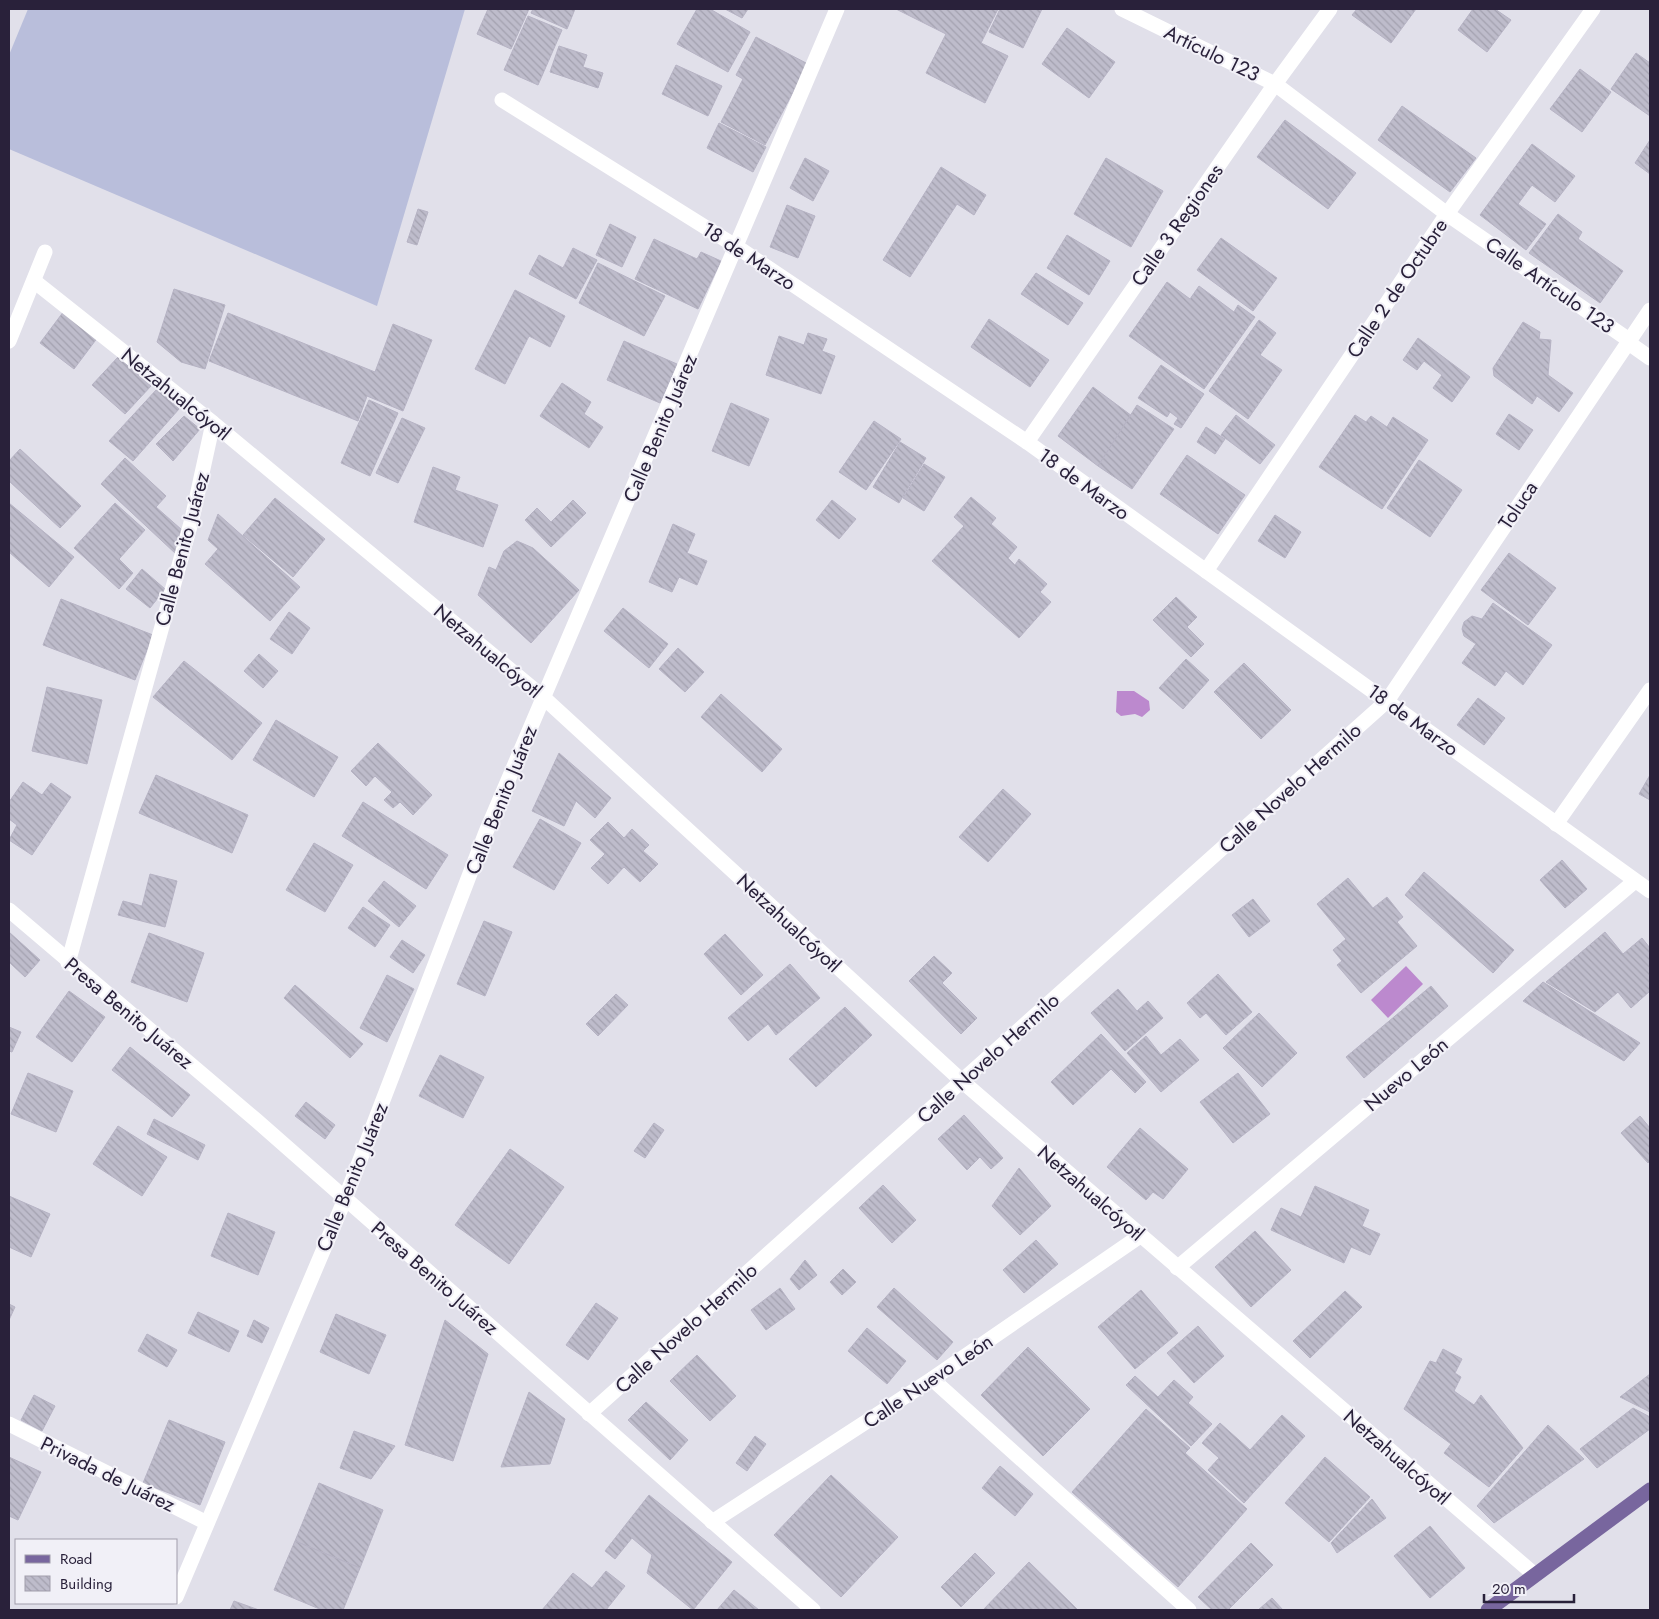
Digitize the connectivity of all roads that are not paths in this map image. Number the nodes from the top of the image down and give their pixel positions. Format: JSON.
{"nodes":[{"id":1,"x":837,"y":9,"type":"edge"},
{"id":2,"x":1122,"y":9,"type":"edge"},
{"id":3,"x":1330,"y":9,"type":"edge"},
{"id":4,"x":1592,"y":9,"type":"edge"},
{"id":5,"x":1274,"y":84,"type":"junction"},
{"id":6,"x":502,"y":100,"type":"dead end"},
{"id":7,"x":1447,"y":214,"type":"junction"},
{"id":8,"x":737,"y":247,"type":"junction"},
{"id":9,"x":45,"y":252,"type":"dead end"},
{"id":10,"x":34,"y":281,"type":"junction"},
{"id":11,"x":1650,"y":310,"type":"edge"},
{"id":12,"x":1629,"y":340,"type":"junction"},
{"id":13,"x":9,"y":341,"type":"edge"},
{"id":14,"x":1650,"y":358,"type":"edge"},
{"id":15,"x":213,"y":423,"type":"junction"},
{"id":16,"x":1027,"y":442,"type":"junction"},
{"id":17,"x":1206,"y":571,"type":"junction"},
{"id":18,"x":1650,"y":690,"type":"edge"},
{"id":19,"x":543,"y":697,"type":"junction"},
{"id":20,"x":1387,"y":702,"type":"junction"},
{"id":21,"x":1556,"y":824,"type":"junction"},
{"id":22,"x":1635,"y":881,"type":"junction"},
{"id":23,"x":1650,"y":891,"type":"edge"},
{"id":24,"x":9,"y":910,"type":"edge"},
{"id":25,"x":68,"y":963,"type":"junction"},
{"id":26,"x":963,"y":1082,"type":"junction"},
{"id":27,"x":345,"y":1199,"type":"junction"},
{"id":28,"x":1140,"y":1236,"type":"junction"},
{"id":29,"x":1177,"y":1268,"type":"junction"},
{"id":30,"x":932,"y":1379,"type":"junction"},
{"id":31,"x":589,"y":1414,"type":"junction"},
{"id":32,"x":9,"y":1424,"type":"edge"},
{"id":33,"x":1650,"y":1490,"type":"edge"},
{"id":34,"x":712,"y":1522,"type":"junction"},
{"id":35,"x":207,"y":1523,"type":"junction"},
{"id":36,"x":1535,"y":1575,"type":"junction"},
{"id":37,"x":178,"y":1592,"type":"edge"},
{"id":38,"x":813,"y":1610,"type":"edge"},
{"id":39,"x":1189,"y":1610,"type":"edge"},
{"id":40,"x":1488,"y":1610,"type":"edge"}],
"edges":[{"from":1,"to":8,"type":"street","name":"Calle Benito Juárez"},
{"from":2,"to":5,"type":"street","name":"Artículo 123"},
{"from":3,"to":5,"type":"street","name":"Calle 3 Regiones"},
{"from":4,"to":7,"type":"street","name":"Calle 2 de Octubre"},
{"from":5,"to":7,"type":"street","name":"Artículo 123"},
{"from":5,"to":16,"type":"street","name":"Calle 3 Regiones"},
{"from":6,"to":8,"type":"street","name":"18 de Marzo"},
{"from":7,"to":12,"type":"street","name":"Calle Artículo 123"},
{"from":7,"to":17,"type":"street","name":"Calle 2 de Octubre"},
{"from":8,"to":16,"type":"street","name":"18 de Marzo"},
{"from":8,"to":19,"type":"street","name":"Calle Benito Juárez"},
{"from":9,"to":10,"type":"street"},
{"from":10,"to":13,"type":"street"},
{"from":10,"to":15,"type":"street","name":"Netzahualcóyotl"},
{"from":11,"to":12,"type":"street","name":"Toluca"},
{"from":12,"to":14,"type":"street","name":"Calle Artículo 123"},
{"from":12,"to":20,"type":"street","name":"Toluca"},
{"from":15,"to":19,"type":"street","name":"Netzahualcóyotl"},
{"from":15,"to":25,"type":"street","name":"Calle Benito Juárez"},
{"from":16,"to":17,"type":"street","name":"18 de Marzo"},
{"from":17,"to":20,"type":"street","name":"18 de Marzo"},
{"from":18,"to":21,"type":"street"},
{"from":19,"to":26,"type":"street","name":"Netzahualcóyotl"},
{"from":19,"to":27,"type":"street","name":"Calle Benito Juárez"},
{"from":20,"to":21,"type":"street","name":"18 de Marzo"},
{"from":20,"to":26,"type":"street","name":"Calle Novelo Hermilo"},
{"from":21,"to":22,"type":"street","name":"18 de Marzo"},
{"from":22,"to":23,"type":"street","name":"18 de Marzo"},
{"from":22,"to":29,"type":"street","name":"Nuevo León"},
{"from":24,"to":25,"type":"street","name":"Presa Benito Juárez"},
{"from":25,"to":27,"type":"street","name":"Presa Benito Juárez"},
{"from":26,"to":28,"type":"street","name":"Netzahualcóyotl"},
{"from":26,"to":31,"type":"street","name":"Calle Novelo Hermilo"},
{"from":27,"to":31,"type":"street","name":"Presa Benito Juárez"},
{"from":27,"to":35,"type":"street","name":"Calle Benito Juárez"},
{"from":28,"to":29,"type":"street","name":"Netzahualcóyotl"},
{"from":28,"to":30,"type":"street","name":"Calle Nuevo León"},
{"from":29,"to":36,"type":"street","name":"Netzahualcóyotl"},
{"from":30,"to":34,"type":"street","name":"Calle Nuevo León"},
{"from":30,"to":39,"type":"street"},
{"from":31,"to":34,"type":"street","name":"Presa Benito Juárez"},
{"from":32,"to":35,"type":"street","name":"Privada de Juárez"},
{"from":33,"to":36,"type":"main road"},
{"from":34,"to":38,"type":"street","name":"Presa Benito Juárez"},
{"from":35,"to":37,"type":"street","name":"Calle Benito Juárez"},
{"from":36,"to":40,"type":"main road"}]}
